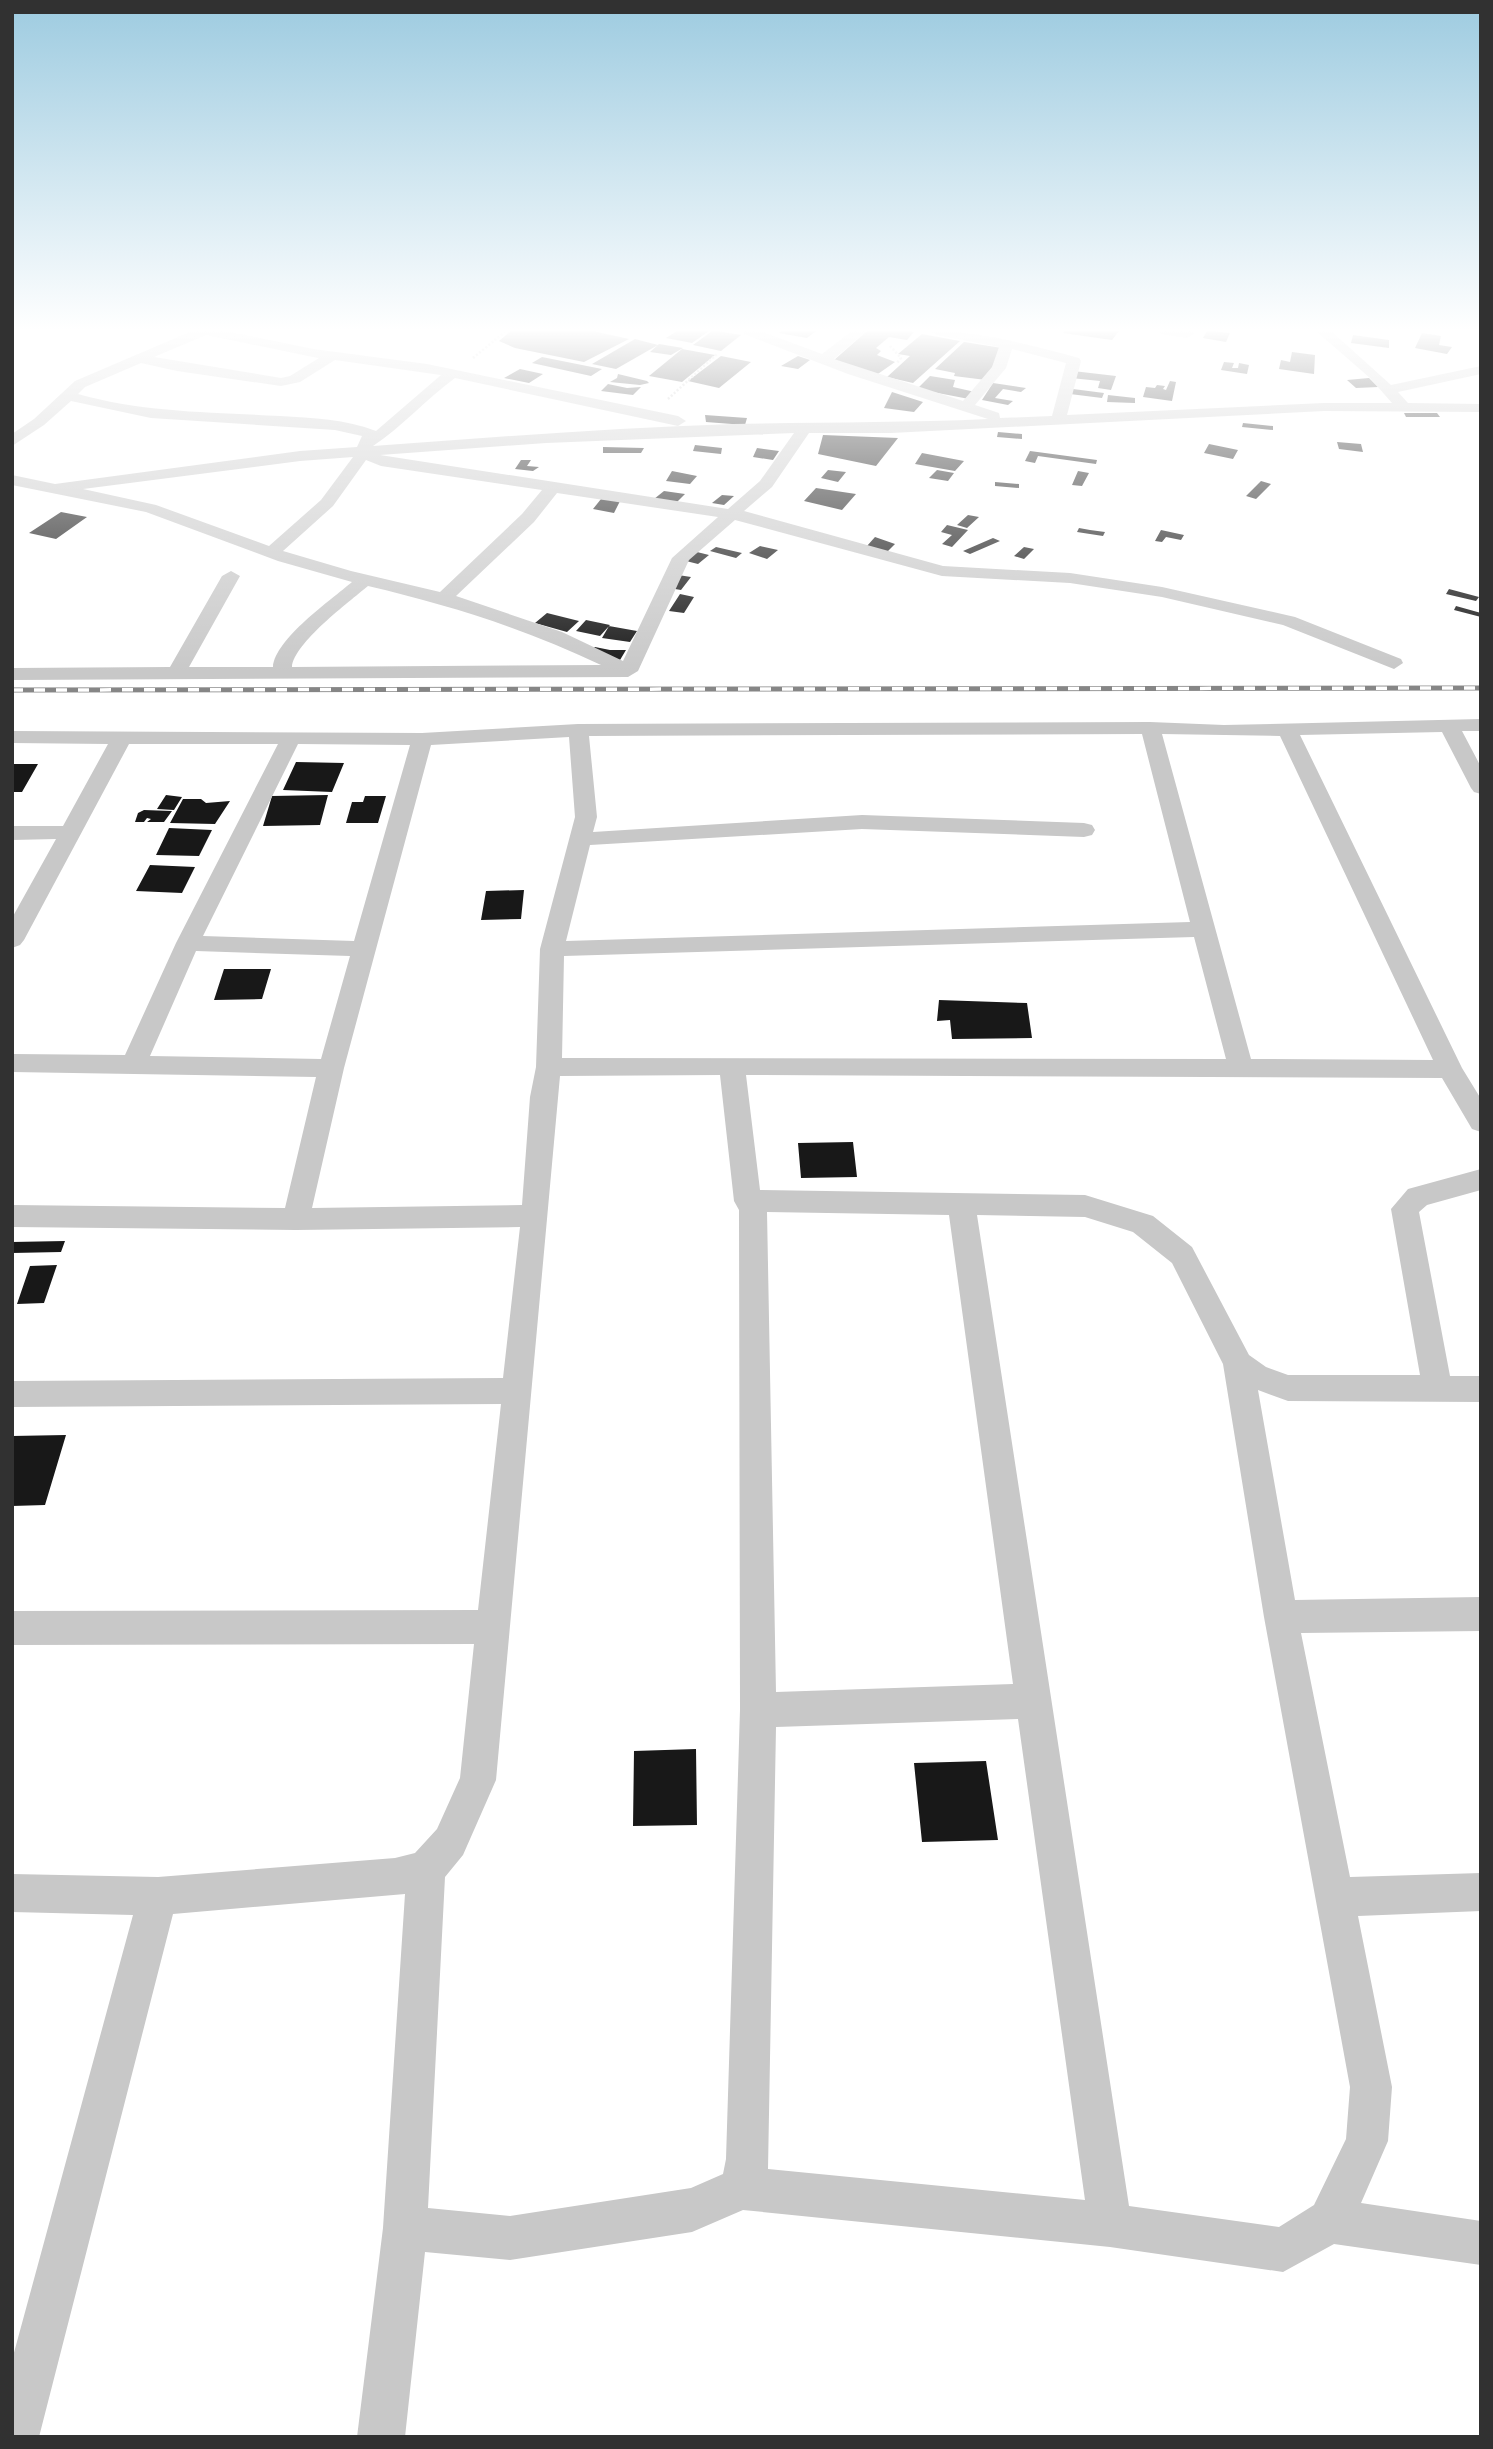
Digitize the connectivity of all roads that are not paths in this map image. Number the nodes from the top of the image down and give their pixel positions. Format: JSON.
{"nodes":[{"id":1,"x":367,"y":445,"type":"edge"},
{"id":2,"x":370,"y":445,"type":"edge"},
{"id":3,"x":435,"y":445,"type":"edge"},
{"id":4,"x":793,"y":445,"type":"edge"},
{"id":5,"x":364,"y":450,"type":"junction"},
{"id":6,"x":12,"y":481,"type":"edge"},
{"id":7,"x":553,"y":487,"type":"junction"},
{"id":8,"x":57,"y":488,"type":"junction"},
{"id":9,"x":733,"y":515,"type":"junction"},
{"id":10,"x":272,"y":552,"type":"junction"},
{"id":11,"x":230,"y":576,"type":"dead end"},
{"id":12,"x":364,"y":580,"type":"junction"},
{"id":13,"x":444,"y":598,"type":"junction"},
{"id":14,"x":1394,"y":663,"type":"dead end"},
{"id":15,"x":282,"y":671,"type":"junction"},
{"id":16,"x":628,"y":671,"type":"junction"},
{"id":17,"x":12,"y":674,"type":"edge"},
{"id":18,"x":176,"y":674,"type":"junction"},
{"id":19,"x":1449,"y":725,"type":"junction"},
{"id":20,"x":1481,"y":725,"type":"edge"},
{"id":21,"x":1150,"y":728,"type":"junction"},
{"id":22,"x":1287,"y":729,"type":"junction"},
{"id":23,"x":578,"y":730,"type":"junction"},
{"id":24,"x":12,"y":737,"type":"edge"},
{"id":25,"x":122,"y":737,"type":"junction"},
{"id":26,"x":292,"y":737,"type":"junction"},
{"id":27,"x":422,"y":739,"type":"junction"},
{"id":28,"x":1481,"y":788,"type":"edge"},
{"id":29,"x":1084,"y":830,"type":"dead end"},
{"id":30,"x":71,"y":832,"type":"junction"},
{"id":31,"x":12,"y":833,"type":"edge"},
{"id":32,"x":580,"y":839,"type":"junction"},
{"id":33,"x":1203,"y":929,"type":"junction"},
{"id":34,"x":13,"y":939,"type":"edge"},
{"id":35,"x":188,"y":943,"type":"junction"},
{"id":36,"x":364,"y":949,"type":"junction"},
{"id":37,"x":552,"y":949,"type":"junction"},
{"id":38,"x":12,"y":1063,"type":"edge"},
{"id":39,"x":134,"y":1063,"type":"junction"},
{"id":40,"x":733,"y":1066,"type":"junction"},
{"id":41,"x":331,"y":1068,"type":"junction"},
{"id":42,"x":549,"y":1068,"type":"junction"},
{"id":43,"x":1241,"y":1069,"type":"junction"},
{"id":44,"x":1450,"y":1069,"type":"junction"},
{"id":45,"x":1481,"y":1122,"type":"edge"},
{"id":46,"x":1481,"y":1179,"type":"edge"},
{"id":47,"x":748,"y":1201,"type":"junction"},
{"id":48,"x":961,"y":1204,"type":"junction"},
{"id":49,"x":12,"y":1216,"type":"edge"},
{"id":50,"x":535,"y":1216,"type":"junction"},
{"id":51,"x":296,"y":1219,"type":"junction"},
{"id":52,"x":1238,"y":1364,"type":"junction"},
{"id":53,"x":1437,"y":1388,"type":"junction"},
{"id":54,"x":1481,"y":1389,"type":"edge"},
{"id":55,"x":517,"y":1391,"type":"junction"},
{"id":56,"x":12,"y":1394,"type":"edge"},
{"id":57,"x":1481,"y":1614,"type":"edge"},
{"id":58,"x":1280,"y":1617,"type":"junction"},
{"id":59,"x":494,"y":1627,"type":"junction"},
{"id":60,"x":12,"y":1628,"type":"edge"},
{"id":61,"x":1033,"y":1701,"type":"junction"},
{"id":62,"x":758,"y":1710,"type":"junction"},
{"id":63,"x":426,"y":1869,"type":"junction"},
{"id":64,"x":12,"y":1892,"type":"edge"},
{"id":65,"x":1481,"y":1892,"type":"edge"},
{"id":66,"x":158,"y":1896,"type":"junction"},
{"id":67,"x":1335,"y":1897,"type":"junction"},
{"id":68,"x":742,"y":2188,"type":"junction"},
{"id":69,"x":1330,"y":2221,"type":"junction"},
{"id":70,"x":1110,"y":2225,"type":"junction"},
{"id":71,"x":405,"y":2228,"type":"junction"},
{"id":72,"x":1481,"y":2244,"type":"edge"},
{"id":73,"x":15,"y":2437,"type":"edge"},
{"id":74,"x":382,"y":2437,"type":"edge"}],
"edges":[{"from":1,"to":5,"type":"street"},
{"from":2,"to":5,"type":"street"},
{"from":3,"to":5,"type":"street"},
{"from":4,"to":9,"type":"street"},
{"from":5,"to":7,"type":"street"},
{"from":5,"to":8,"type":"street"},
{"from":5,"to":10,"type":"street"},
{"from":6,"to":8,"type":"street"},
{"from":7,"to":9,"type":"street"},
{"from":7,"to":13,"type":"street"},
{"from":8,"to":10,"type":"street"},
{"from":9,"to":14,"type":"street"},
{"from":9,"to":16,"type":"street"},
{"from":10,"to":12,"type":"street"},
{"from":11,"to":18,"type":"street"},
{"from":12,"to":13,"type":"street"},
{"from":12,"to":15,"type":"street"},
{"from":13,"to":16,"type":"street"},
{"from":15,"to":16,"type":"street"},
{"from":15,"to":18,"type":"street"},
{"from":17,"to":18,"type":"street"},
{"from":19,"to":20,"type":"street"},
{"from":19,"to":22,"type":"street"},
{"from":19,"to":28,"type":"street"},
{"from":21,"to":22,"type":"street"},
{"from":21,"to":23,"type":"street"},
{"from":21,"to":33,"type":"street"},
{"from":22,"to":44,"type":"street"},
{"from":23,"to":27,"type":"street"},
{"from":23,"to":32,"type":"street"},
{"from":24,"to":25,"type":"street"},
{"from":25,"to":26,"type":"street"},
{"from":25,"to":30,"type":"street"},
{"from":26,"to":27,"type":"street"},
{"from":26,"to":35,"type":"street"},
{"from":27,"to":36,"type":"street"},
{"from":29,"to":32,"type":"street"},
{"from":30,"to":31,"type":"street"},
{"from":30,"to":34,"type":"street"},
{"from":32,"to":37,"type":"street"},
{"from":33,"to":37,"type":"street"},
{"from":33,"to":43,"type":"street"},
{"from":35,"to":36,"type":"street"},
{"from":35,"to":39,"type":"street"},
{"from":36,"to":41,"type":"street"},
{"from":37,"to":42,"type":"street"},
{"from":38,"to":39,"type":"street"},
{"from":39,"to":41,"type":"street"},
{"from":40,"to":42,"type":"street"},
{"from":40,"to":43,"type":"street"},
{"from":40,"to":47,"type":"street"},
{"from":41,"to":51,"type":"street"},
{"from":42,"to":50,"type":"street"},
{"from":43,"to":44,"type":"street"},
{"from":44,"to":45,"type":"street"},
{"from":46,"to":53,"type":"street"},
{"from":47,"to":48,"type":"street"},
{"from":47,"to":62,"type":"street"},
{"from":48,"to":52,"type":"street"},
{"from":48,"to":61,"type":"street"},
{"from":49,"to":51,"type":"street"},
{"from":50,"to":51,"type":"street"},
{"from":50,"to":55,"type":"street"},
{"from":52,"to":53,"type":"street"},
{"from":52,"to":58,"type":"street"},
{"from":53,"to":54,"type":"street"},
{"from":55,"to":56,"type":"street"},
{"from":55,"to":59,"type":"street"},
{"from":57,"to":58,"type":"street"},
{"from":58,"to":67,"type":"street"},
{"from":59,"to":60,"type":"street"},
{"from":59,"to":63,"type":"street"},
{"from":61,"to":62,"type":"street"},
{"from":61,"to":70,"type":"street"},
{"from":62,"to":68,"type":"street"},
{"from":63,"to":66,"type":"street"},
{"from":63,"to":71,"type":"street"},
{"from":64,"to":66,"type":"street"},
{"from":65,"to":67,"type":"street"},
{"from":66,"to":73,"type":"street"},
{"from":67,"to":69,"type":"street"},
{"from":68,"to":70,"type":"street"},
{"from":68,"to":71,"type":"street"},
{"from":69,"to":70,"type":"street"},
{"from":69,"to":72,"type":"street"},
{"from":71,"to":74,"type":"street"}]}
